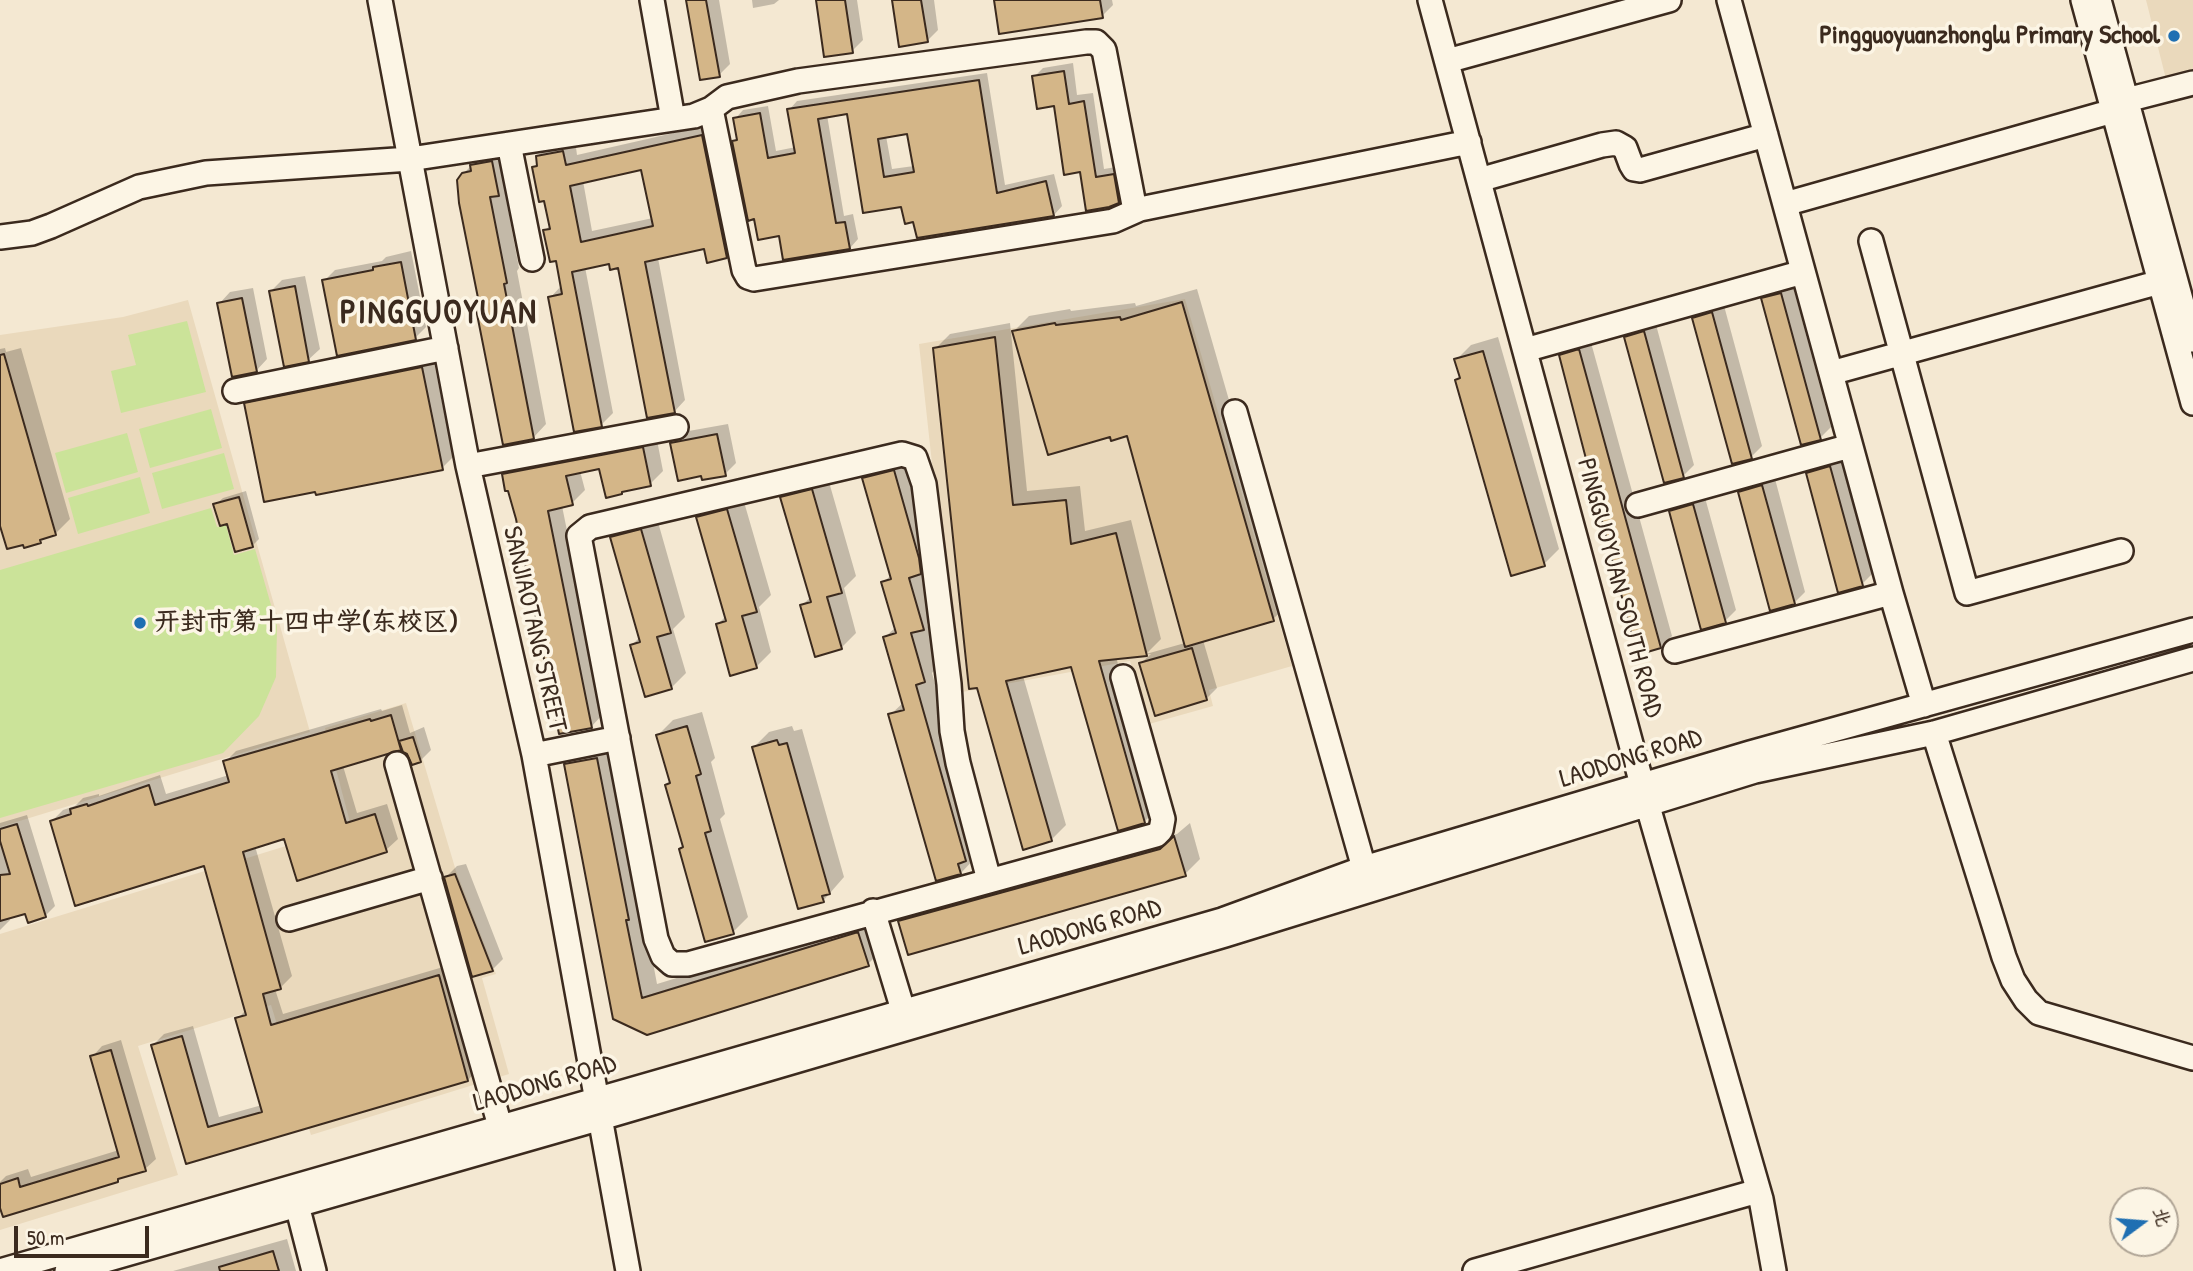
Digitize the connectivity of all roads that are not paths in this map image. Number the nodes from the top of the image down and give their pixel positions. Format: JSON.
{"nodes":[{"id":1,"x":380,"y":0,"type":"edge"},
{"id":2,"x":652,"y":0,"type":"edge"},
{"id":3,"x":1430,"y":0,"type":"edge"},
{"id":4,"x":1669,"y":0,"type":"edge"},
{"id":5,"x":1729,"y":0,"type":"edge"},
{"id":6,"x":2083,"y":0,"type":"edge"},
{"id":7,"x":2099,"y":0,"type":"edge"},
{"id":8,"x":1447,"y":61,"type":"junction"},
{"id":9,"x":2193,"y":83,"type":"edge"},
{"id":10,"x":2117,"y":105,"type":"junction"},
{"id":11,"x":711,"y":109,"type":"junction"},
{"id":12,"x":673,"y":119,"type":"junction"},
{"id":13,"x":1766,"y":135,"type":"junction"},
{"id":14,"x":1469,"y":142,"type":"junction"},
{"id":15,"x":509,"y":144,"type":"junction"},
{"id":16,"x":410,"y":159,"type":"junction"},
{"id":17,"x":1479,"y":180,"type":"junction"},
{"id":18,"x":1784,"y":204,"type":"junction"},
{"id":19,"x":1140,"y":209,"type":"junction"},
{"id":20,"x":0,"y":237,"type":"edge"},
{"id":21,"x":1871,"y":241,"type":"dead end"},
{"id":22,"x":532,"y":259,"type":"dead end"},
{"id":23,"x":1803,"y":272,"type":"junction"},
{"id":24,"x":2160,"y":282,"type":"junction"},
{"id":25,"x":2187,"y":330,"type":"edge"},
{"id":26,"x":446,"y":348,"type":"junction"},
{"id":27,"x":1525,"y":350,"type":"junction"},
{"id":28,"x":1901,"y":354,"type":"junction"},
{"id":29,"x":1831,"y":373,"type":"junction"},
{"id":30,"x":235,"y":391,"type":"dead end"},
{"id":31,"x":2193,"y":403,"type":"edge"},
{"id":32,"x":1235,"y":412,"type":"dead end"},
{"id":33,"x":676,"y":427,"type":"dead end"},
{"id":34,"x":1850,"y":446,"type":"junction"},
{"id":35,"x":468,"y":466,"type":"junction"},
{"id":36,"x":1638,"y":505,"type":"dead end"},
{"id":37,"x":2121,"y":551,"type":"dead end"},
{"id":38,"x":1891,"y":593,"type":"junction"},
{"id":39,"x":2193,"y":630,"type":"edge"},
{"id":40,"x":1675,"y":651,"type":"dead end"},
{"id":41,"x":2193,"y":659,"type":"edge"},
{"id":42,"x":1123,"y":677,"type":"dead end"},
{"id":43,"x":1924,"y":705,"type":"junction"},
{"id":44,"x":1934,"y":733,"type":"junction"},
{"id":45,"x":618,"y":738,"type":"junction"},
{"id":46,"x":534,"y":755,"type":"junction"},
{"id":47,"x":397,"y":764,"type":"dead end"},
{"id":48,"x":1645,"y":794,"type":"junction"},
{"id":49,"x":1364,"y":868,"type":"junction"},
{"id":50,"x":430,"y":878,"type":"junction"},
{"id":51,"x":989,"y":880,"type":"junction"},
{"id":52,"x":873,"y":911,"type":"junction"},
{"id":53,"x":289,"y":919,"type":"dead end"},
{"id":54,"x":903,"y":1010,"type":"junction"},
{"id":55,"x":2193,"y":1058,"type":"edge"},
{"id":56,"x":599,"y":1109,"type":"junction"},
{"id":57,"x":500,"y":1126,"type":"junction"},
{"id":58,"x":1758,"y":1191,"type":"junction"},
{"id":59,"x":297,"y":1205,"type":"junction"},
{"id":60,"x":0,"y":1271,"type":"edge"},
{"id":61,"x":67,"y":1271,"type":"edge"},
{"id":62,"x":314,"y":1271,"type":"edge"},
{"id":63,"x":628,"y":1271,"type":"edge"},
{"id":64,"x":1475,"y":1271,"type":"edge"},
{"id":65,"x":1774,"y":1271,"type":"edge"}],
"edges":[{"from":1,"to":16,"type":"street","name":"SANJIAOTANG STREET"},
{"from":2,"to":12,"type":"street"},
{"from":3,"to":8,"type":"street","name":"PINGGUOYUAN SOUTH ROAD"},
{"from":4,"to":8,"type":"street"},
{"from":5,"to":13,"type":"street"},
{"from":6,"to":10,"type":"street"},
{"from":7,"to":10,"type":"street"},
{"from":8,"to":14,"type":"street","name":"PINGGUOYUAN SOUTH ROAD"},
{"from":9,"to":10,"type":"street"},
{"from":10,"to":18,"type":"street"},
{"from":10,"to":24,"type":"street"},
{"from":10,"to":25,"type":"street"},
{"from":11,"to":12,"type":"street"},
{"from":11,"to":19,"type":"street"},
{"from":11,"to":19,"type":"street"},
{"from":12,"to":15,"type":"street"},
{"from":13,"to":17,"type":"street"},
{"from":13,"to":18,"type":"street"},
{"from":14,"to":17,"type":"street","name":"PINGGUOYUAN SOUTH ROAD"},
{"from":14,"to":19,"type":"street"},
{"from":15,"to":16,"type":"street"},
{"from":15,"to":22,"type":"street"},
{"from":16,"to":20,"type":"street"},
{"from":16,"to":26,"type":"street","name":"SANJIAOTANG STREET"},
{"from":17,"to":27,"type":"street","name":"PINGGUOYUAN SOUTH ROAD"},
{"from":18,"to":23,"type":"street"},
{"from":21,"to":28,"type":"street"},
{"from":23,"to":27,"type":"street"},
{"from":23,"to":29,"type":"street"},
{"from":24,"to":25,"type":"street"},
{"from":24,"to":28,"type":"street"},
{"from":25,"to":31,"type":"street"},
{"from":26,"to":30,"type":"street"},
{"from":26,"to":35,"type":"street","name":"SANJIAOTANG STREET"},
{"from":27,"to":48,"type":"street","name":"PINGGUOYUAN SOUTH ROAD"},
{"from":28,"to":29,"type":"street"},
{"from":28,"to":37,"type":"street"},
{"from":29,"to":34,"type":"street"},
{"from":32,"to":49,"type":"street"},
{"from":33,"to":35,"type":"street"},
{"from":34,"to":36,"type":"street"},
{"from":34,"to":38,"type":"street"},
{"from":35,"to":46,"type":"street","name":"SANJIAOTANG STREET"},
{"from":38,"to":40,"type":"street"},
{"from":38,"to":43,"type":"street"},
{"from":39,"to":43,"type":"street","name":"LAODONG ROAD"},
{"from":41,"to":44,"type":"street","name":"LAODONG ROAD"},
{"from":42,"to":51,"type":"street"},
{"from":43,"to":48,"type":"street","name":"LAODONG ROAD"},
{"from":44,"to":48,"type":"street","name":"LAODONG ROAD"},
{"from":44,"to":55,"type":"street"},
{"from":45,"to":46,"type":"street"},
{"from":45,"to":51,"type":"street"},
{"from":45,"to":52,"type":"street"},
{"from":46,"to":56,"type":"street","name":"SANJIAOTANG STREET"},
{"from":47,"to":50,"type":"street"},
{"from":48,"to":49,"type":"street","name":"LAODONG ROAD"},
{"from":48,"to":56,"type":"street","name":"LAODONG ROAD"},
{"from":48,"to":58,"type":"street","name":"PINGGUOYUAN SOUTH ROAD"},
{"from":49,"to":54,"type":"street","name":"LAODONG ROAD"},
{"from":50,"to":53,"type":"street"},
{"from":50,"to":57,"type":"street"},
{"from":51,"to":52,"type":"street"},
{"from":52,"to":54,"type":"street"},
{"from":54,"to":56,"type":"street","name":"LAODONG ROAD"},
{"from":56,"to":57,"type":"street","name":"LAODONG ROAD"},
{"from":56,"to":59,"type":"street","name":"LAODONG ROAD"},
{"from":56,"to":63,"type":"street","name":"SANJIAOTANG STREET"},
{"from":57,"to":60,"type":"street","name":"LAODONG ROAD"},
{"from":58,"to":64,"type":"street"},
{"from":58,"to":65,"type":"street","name":"PINGGUOYUAN SOUTH ROAD"},
{"from":59,"to":61,"type":"street","name":"LAODONG ROAD"},
{"from":59,"to":62,"type":"street"}]}
